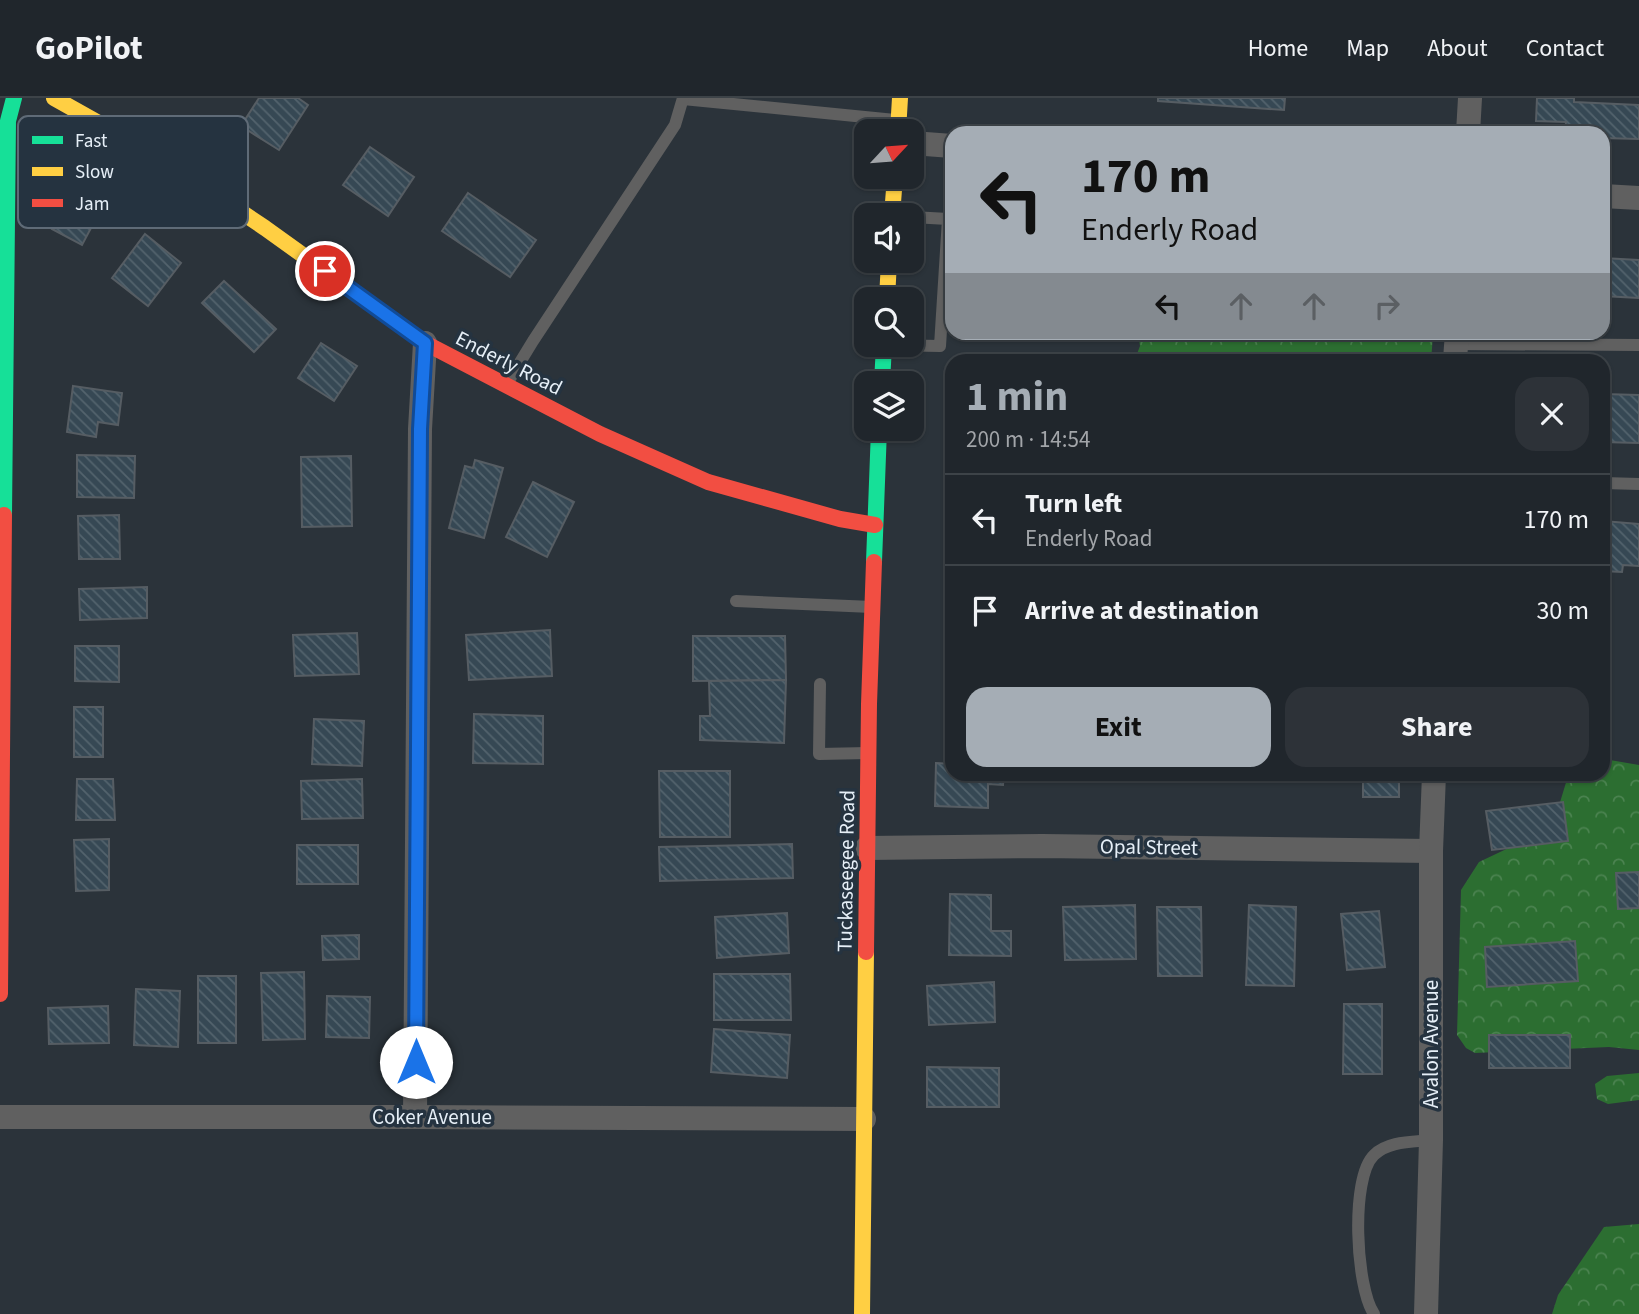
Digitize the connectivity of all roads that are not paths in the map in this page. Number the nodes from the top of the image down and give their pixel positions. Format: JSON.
{"nodes":[{"id":1,"x":14,"y":98,"type":"edge"},
{"id":2,"x":54,"y":98,"type":"edge"},
{"id":3,"x":900,"y":98,"type":"edge"},
{"id":4,"x":1470,"y":98,"type":"edge"},
{"id":5,"x":683,"y":99,"type":"edge"},
{"id":6,"x":88,"y":116,"type":"edge"},
{"id":7,"x":898,"y":119,"type":"edge"},
{"id":8,"x":854,"y":120,"type":"edge"},
{"id":9,"x":1468,"y":126,"type":"edge"},
{"id":10,"x":924,"y":144,"type":"edge"},
{"id":11,"x":945,"y":145,"type":"edge"},
{"id":12,"x":1610,"y":196,"type":"edge"},
{"id":13,"x":1639,"y":198,"type":"edge"},
{"id":14,"x":945,"y":216,"type":"edge"},
{"id":15,"x":248,"y":217,"type":"edge"},
{"id":16,"x":924,"y":217,"type":"edge"},
{"id":17,"x":945,"y":281,"type":"edge"},
{"id":18,"x":425,"y":343,"type":"junction"},
{"id":19,"x":1639,"y":345,"type":"edge"},
{"id":20,"x":924,"y":346,"type":"edge"},
{"id":21,"x":1456,"y":346,"type":"edge"},
{"id":22,"x":506,"y":385,"type":"junction"},
{"id":23,"x":878,"y":441,"type":"edge"},
{"id":24,"x":1610,"y":483,"type":"edge"},
{"id":25,"x":1639,"y":484,"type":"edge"},
{"id":26,"x":875,"y":525,"type":"junction"},
{"id":27,"x":736,"y":601,"type":"dead end"},
{"id":28,"x":872,"y":607,"type":"junction"},
{"id":29,"x":820,"y":684,"type":"dead end"},
{"id":30,"x":868,"y":753,"type":"junction"},
{"id":31,"x":1434,"y":781,"type":"edge"},
{"id":32,"x":867,"y":848,"type":"junction"},
{"id":33,"x":1431,"y":851,"type":"junction"},
{"id":34,"x":0,"y":993,"type":"edge"},
{"id":35,"x":0,"y":1117,"type":"edge"},
{"id":36,"x":415,"y":1117,"type":"junction"},
{"id":37,"x":864,"y":1119,"type":"junction"},
{"id":38,"x":1431,"y":1140,"type":"junction"},
{"id":39,"x":862,"y":1314,"type":"edge"},
{"id":40,"x":1374,"y":1314,"type":"edge"},
{"id":41,"x":1426,"y":1314,"type":"edge"}],
"edges":[{"from":1,"to":34,"type":"street"},
{"from":2,"to":6,"type":"street","name":"Enderly Road"},
{"from":3,"to":7,"type":"street"},
{"from":4,"to":9,"type":"street"},
{"from":5,"to":8,"type":"lane"},
{"from":5,"to":22,"type":"lane"},
{"from":10,"to":11,"type":"street"},
{"from":12,"to":13,"type":"street"},
{"from":14,"to":16,"type":"lane"},
{"from":15,"to":18,"type":"street","name":"Enderly Road"},
{"from":17,"to":20,"type":"lane"},
{"from":18,"to":22,"type":"street","name":"Enderly Road"},
{"from":18,"to":36,"type":"street"},
{"from":19,"to":21,"type":"lane"},
{"from":22,"to":26,"type":"street","name":"Enderly Road"},
{"from":23,"to":26,"type":"street","name":"Tuckaseegee Road"},
{"from":24,"to":25,"type":"lane"},
{"from":26,"to":28,"type":"street","name":"Tuckaseegee Road"},
{"from":27,"to":28,"type":"lane"},
{"from":28,"to":30,"type":"street","name":"Tuckaseegee Road"},
{"from":29,"to":30,"type":"lane"},
{"from":30,"to":32,"type":"street","name":"Tuckaseegee Road"},
{"from":31,"to":33,"type":"street","name":"Avalon Avenue"},
{"from":32,"to":33,"type":"street","name":"Opal Street"},
{"from":32,"to":37,"type":"street","name":"Tuckaseegee Road"},
{"from":33,"to":38,"type":"street","name":"Avalon Avenue"},
{"from":35,"to":36,"type":"street","name":"Coker Avenue"},
{"from":36,"to":37,"type":"street","name":"Coker Avenue"},
{"from":37,"to":39,"type":"street","name":"Tuckaseegee Road"},
{"from":38,"to":40,"type":"lane"},
{"from":38,"to":41,"type":"street","name":"Avalon Avenue"}]}
